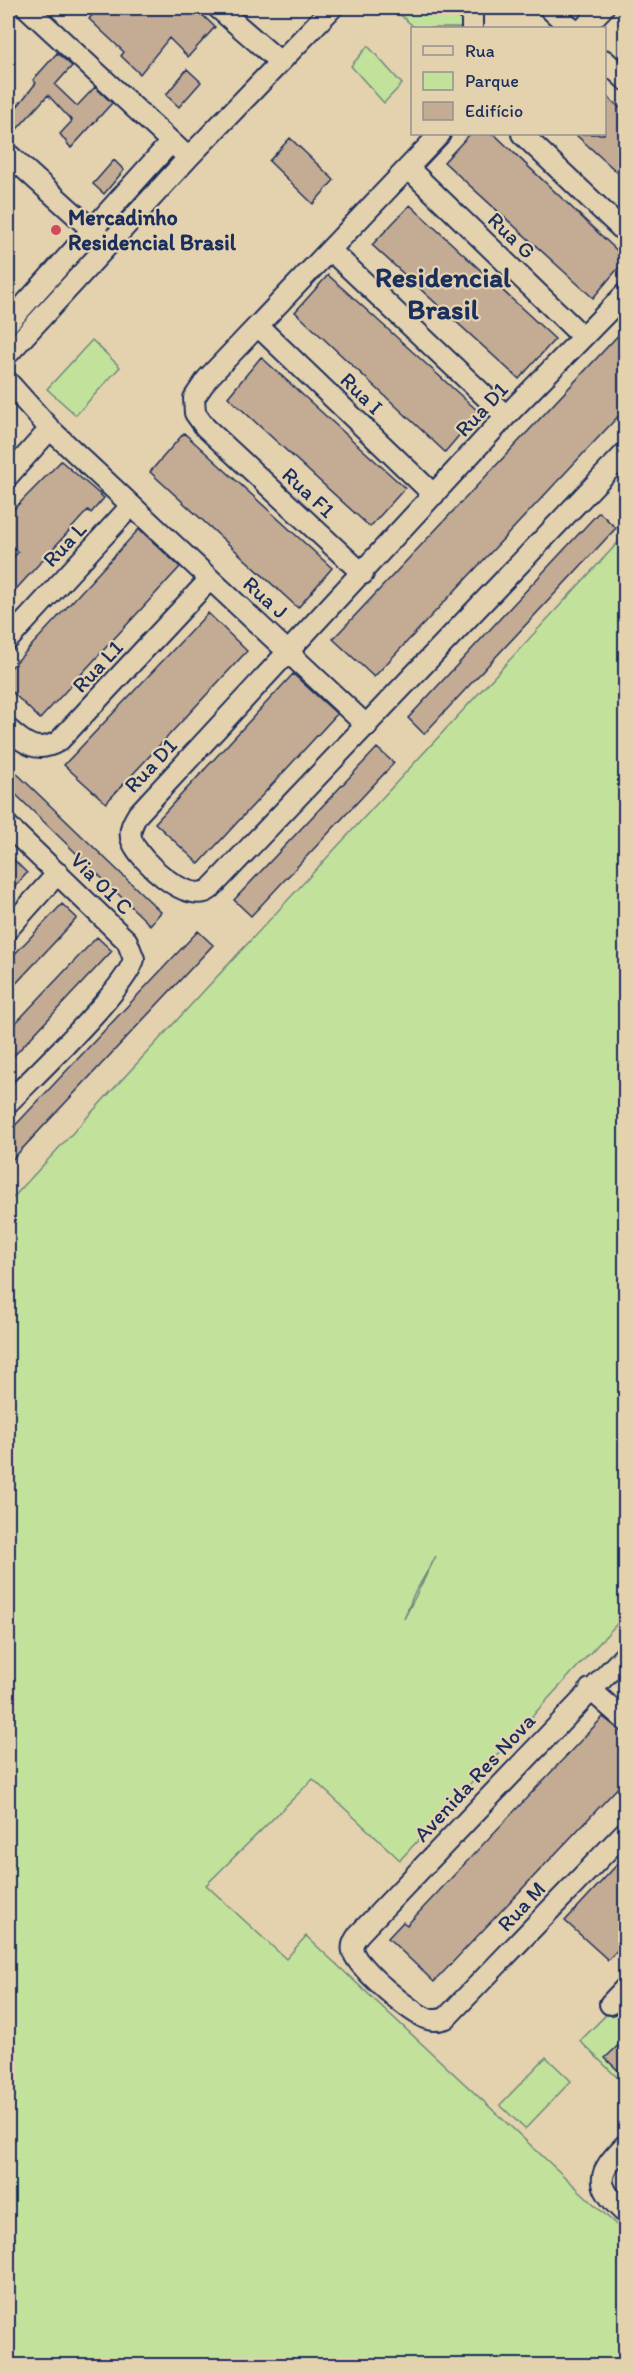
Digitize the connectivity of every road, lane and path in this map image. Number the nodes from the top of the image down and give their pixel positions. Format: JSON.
{"nodes":[{"id":1,"x":27,"y":8,"type":"edge"},
{"id":2,"x":219,"y":8,"type":"edge"},
{"id":3,"x":332,"y":8,"type":"edge"},
{"id":4,"x":472,"y":8,"type":"edge"},
{"id":5,"x":549,"y":8,"type":"edge"},
{"id":6,"x":603,"y":8,"type":"edge"},
{"id":7,"x":472,"y":27,"type":"edge"},
{"id":8,"x":570,"y":27,"type":"edge"},
{"id":9,"x":585,"y":27,"type":"edge"},
{"id":10,"x":280,"y":62,"type":"junction"},
{"id":11,"x":606,"y":62,"type":"edge"},
{"id":12,"x":626,"y":80,"type":"edge"},
{"id":13,"x":439,"y":135,"type":"edge"},
{"id":14,"x":523,"y":135,"type":"edge"},
{"id":15,"x":171,"y":142,"type":"junction"},
{"id":16,"x":8,"y":154,"type":"edge"},
{"id":17,"x":189,"y":157,"type":"junction"},
{"id":18,"x":408,"y":168,"type":"junction"},
{"id":19,"x":91,"y":229,"type":"junction"},
{"id":20,"x":626,"y":233,"type":"edge"},
{"id":21,"x":108,"y":244,"type":"junction"},
{"id":22,"x":330,"y":250,"type":"junction"},
{"id":23,"x":626,"y":293,"type":"edge"},
{"id":24,"x":8,"y":323,"type":"edge"},
{"id":25,"x":258,"y":326,"type":"junction"},
{"id":26,"x":583,"y":338,"type":"junction"},
{"id":27,"x":11,"y":342,"type":"edge"},
{"id":28,"x":8,"y":382,"type":"edge"},
{"id":29,"x":506,"y":416,"type":"junction"},
{"id":30,"x":50,"y":429,"type":"junction"},
{"id":31,"x":626,"y":452,"type":"edge"},
{"id":32,"x":8,"y":476,"type":"edge"},
{"id":33,"x":434,"y":495,"type":"junction"},
{"id":34,"x":131,"y":506,"type":"junction"},
{"id":35,"x":363,"y":574,"type":"junction"},
{"id":36,"x":210,"y":579,"type":"junction"},
{"id":37,"x":8,"y":640,"type":"edge"},
{"id":38,"x":289,"y":650,"type":"junction"},
{"id":39,"x":367,"y":726,"type":"junction"},
{"id":40,"x":8,"y":729,"type":"edge"},
{"id":41,"x":8,"y":826,"type":"edge"},
{"id":42,"x":58,"y":873,"type":"junction"},
{"id":43,"x":8,"y":928,"type":"edge"},
{"id":44,"x":8,"y":1102,"type":"edge"},
{"id":45,"x":626,"y":1654,"type":"edge"},
{"id":46,"x":590,"y":1689,"type":"junction"},
{"id":47,"x":626,"y":1721,"type":"edge"},
{"id":48,"x":626,"y":1831,"type":"edge"},
{"id":49,"x":626,"y":1987,"type":"edge"},
{"id":50,"x":610,"y":2004,"type":"dead end"},
{"id":51,"x":452,"y":2014,"type":"joint"},
{"id":52,"x":620,"y":2150,"type":"edge"},
{"id":53,"x":626,"y":2214,"type":"edge"}],
"edges":[{"from":1,"to":15,"type":"street"},
{"from":2,"to":10,"type":"street"},
{"from":3,"to":10,"type":"street"},
{"from":4,"to":7,"type":"street"},
{"from":5,"to":8,"type":"street"},
{"from":6,"to":9,"type":"street"},
{"from":10,"to":17,"type":"street"},
{"from":11,"to":12,"type":"street"},
{"from":13,"to":18,"type":"street"},
{"from":14,"to":20,"type":"street"},
{"from":15,"to":17,"type":"street"},
{"from":15,"to":19,"type":"street"},
{"from":16,"to":19,"type":"street"},
{"from":17,"to":21,"type":"street"},
{"from":18,"to":22,"type":"street"},
{"from":18,"to":26,"type":"street","name":"Rua G"},
{"from":19,"to":21,"type":"street"},
{"from":19,"to":24,"type":"street"},
{"from":21,"to":27,"type":"street"},
{"from":22,"to":25,"type":"street"},
{"from":22,"to":29,"type":"street"},
{"from":23,"to":26,"type":"street","name":"Rua D1"},
{"from":25,"to":33,"type":"street","name":"Rua I"},
{"from":25,"to":35,"type":"street","name":"Rua F1"},
{"from":26,"to":29,"type":"street","name":"Rua D1"},
{"from":28,"to":30,"type":"street","name":"Rua J"},
{"from":29,"to":33,"type":"street","name":"Rua D1"},
{"from":30,"to":32,"type":"street"},
{"from":30,"to":34,"type":"street","name":"Rua J"},
{"from":31,"to":39,"type":"street","name":"Rua D1"},
{"from":33,"to":35,"type":"street","name":"Rua D1"},
{"from":34,"to":36,"type":"street","name":"Rua J"},
{"from":34,"to":37,"type":"street","name":"Rua L"},
{"from":35,"to":38,"type":"street","name":"Rua D1"},
{"from":36,"to":38,"type":"street","name":"Rua J"},
{"from":36,"to":40,"type":"street","name":"Rua L1"},
{"from":38,"to":39,"type":"street","name":"Rua J"},
{"from":38,"to":39,"type":"street","name":"Rua D1"},
{"from":41,"to":42,"type":"street","name":"Via 01 C"},
{"from":42,"to":43,"type":"street"},
{"from":42,"to":44,"type":"street","name":"Via 01 C"},
{"from":45,"to":46,"type":"street","name":"Avenida Res Nova"},
{"from":46,"to":47,"type":"street"},
{"from":46,"to":51,"type":"street","name":"Avenida Res Nova"},
{"from":48,"to":51,"type":"street","name":"Rua M"},
{"from":49,"to":50,"type":"street"},
{"from":52,"to":53,"type":"street"}]}
